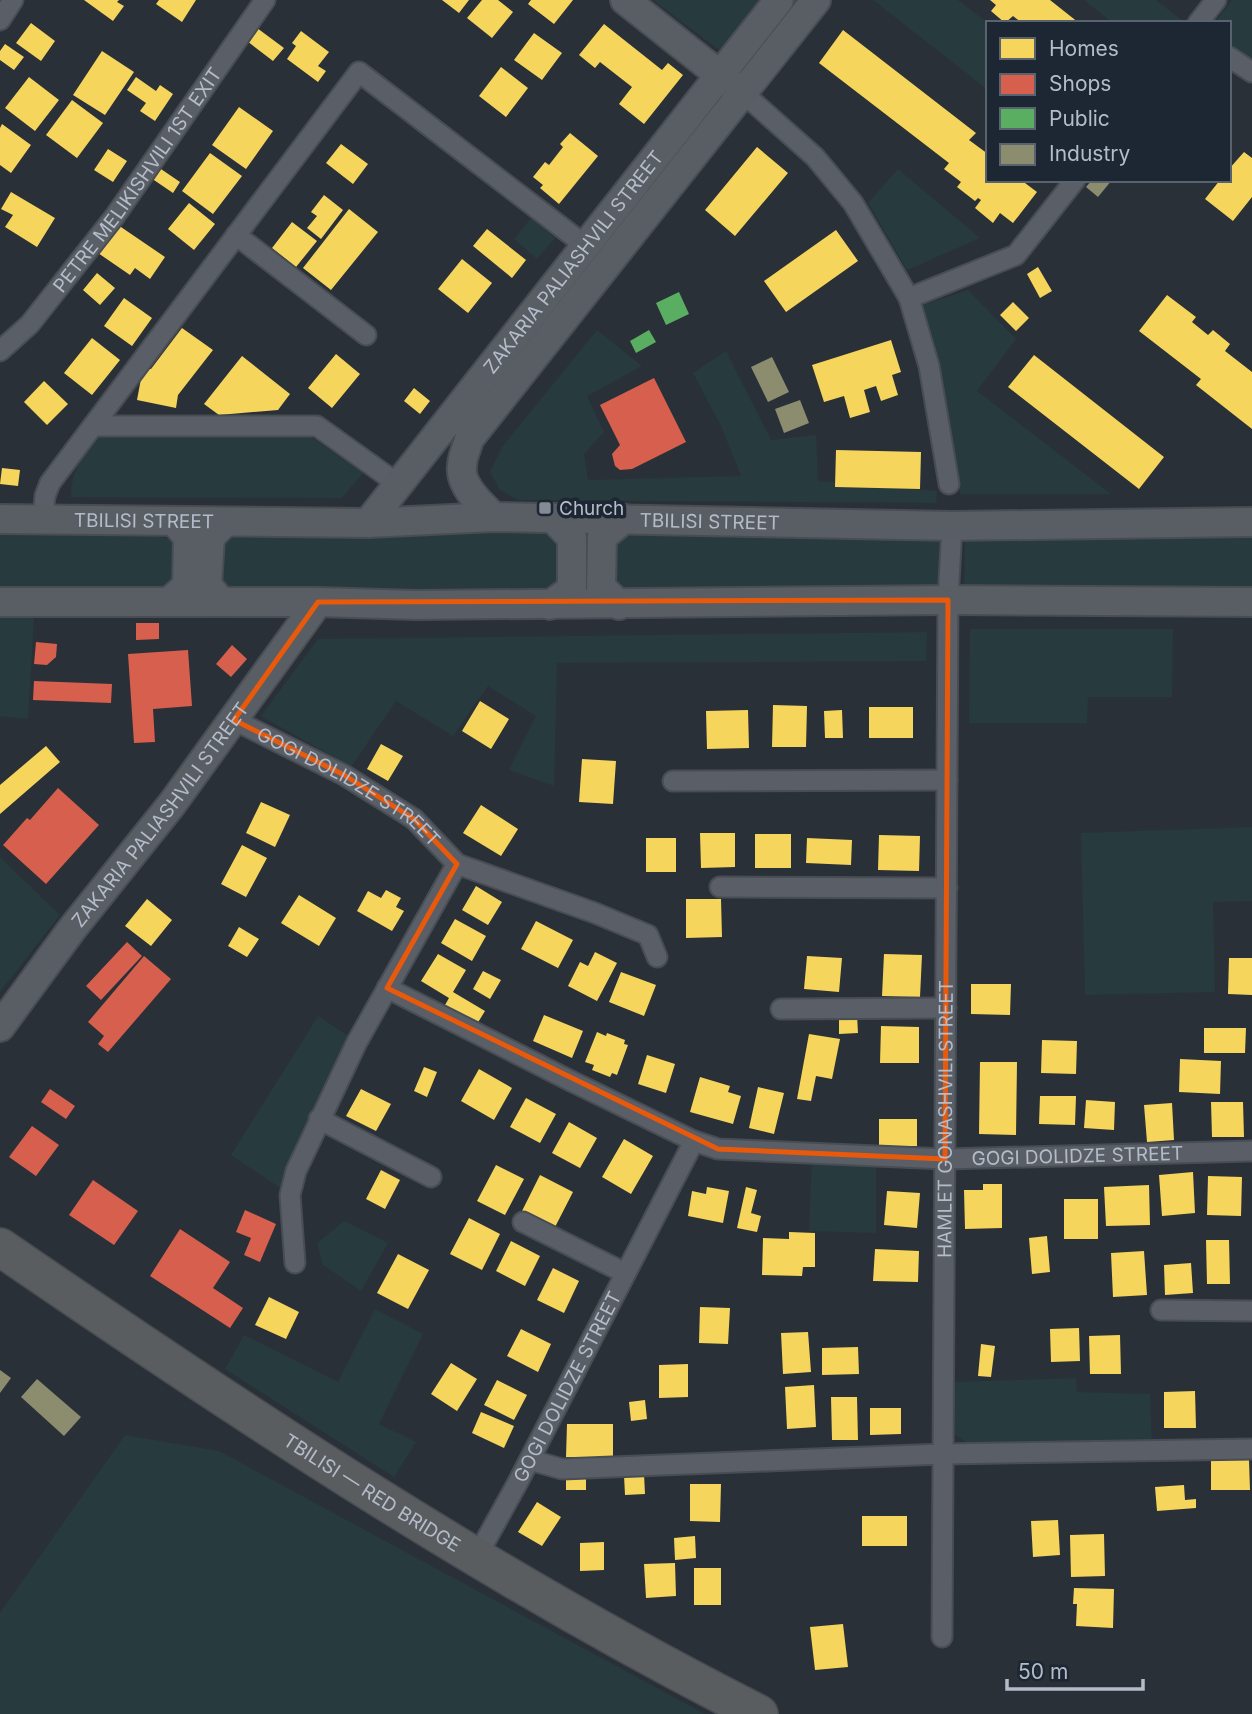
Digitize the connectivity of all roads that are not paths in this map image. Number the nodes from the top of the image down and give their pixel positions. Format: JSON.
{"nodes":[{"id":1,"x":13,"y":0,"type":"edge"},
{"id":2,"x":264,"y":0,"type":"edge"},
{"id":3,"x":625,"y":0,"type":"edge"},
{"id":4,"x":779,"y":0,"type":"edge"},
{"id":5,"x":816,"y":0,"type":"edge"},
{"id":6,"x":1216,"y":0,"type":"edge"},
{"id":7,"x":0,"y":20,"type":"edge"},
{"id":8,"x":1200,"y":21,"type":"edge"},
{"id":9,"x":1231,"y":58,"type":"edge"},
{"id":10,"x":1252,"y":72,"type":"edge"},
{"id":11,"x":720,"y":75,"type":"junction"},
{"id":12,"x":743,"y":93,"type":"junction"},
{"id":13,"x":1073,"y":182,"type":"edge"},
{"id":14,"x":236,"y":235,"type":"junction"},
{"id":15,"x":586,"y":246,"type":"junction"},
{"id":16,"x":909,"y":298,"type":"junction"},
{"id":17,"x":366,"y":335,"type":"dead end"},
{"id":18,"x":0,"y":351,"type":"edge"},
{"id":19,"x":93,"y":426,"type":"junction"},
{"id":20,"x":398,"y":484,"type":"junction"},
{"id":21,"x":949,"y":484,"type":"dead end"},
{"id":22,"x":494,"y":517,"type":"junction"},
{"id":23,"x":554,"y":518,"type":"junction"},
{"id":24,"x":0,"y":519,"type":"edge"},
{"id":25,"x":624,"y":519,"type":"junction"},
{"id":26,"x":43,"y":520,"type":"junction"},
{"id":27,"x":175,"y":522,"type":"junction"},
{"id":28,"x":225,"y":522,"type":"junction"},
{"id":29,"x":1252,"y":522,"type":"edge"},
{"id":30,"x":368,"y":523,"type":"junction"},
{"id":31,"x":952,"y":526,"type":"junction"},
{"id":32,"x":948,"y":600,"type":"junction"},
{"id":33,"x":170,"y":601,"type":"junction"},
{"id":34,"x":0,"y":602,"type":"edge"},
{"id":35,"x":221,"y":602,"type":"junction"},
{"id":36,"x":318,"y":602,"type":"junction"},
{"id":37,"x":1252,"y":602,"type":"edge"},
{"id":38,"x":550,"y":605,"type":"junction"},
{"id":39,"x":620,"y":605,"type":"junction"},
{"id":40,"x":234,"y":720,"type":"junction"},
{"id":41,"x":947,"y":780,"type":"junction"},
{"id":42,"x":673,"y":781,"type":"dead end"},
{"id":43,"x":457,"y":864,"type":"junction"},
{"id":44,"x":720,"y":887,"type":"dead end"},
{"id":45,"x":947,"y":888,"type":"junction"},
{"id":46,"x":657,"y":957,"type":"dead end"},
{"id":47,"x":387,"y":988,"type":"junction"},
{"id":48,"x":946,"y":1008,"type":"junction"},
{"id":49,"x":781,"y":1009,"type":"dead end"},
{"id":50,"x":0,"y":1027,"type":"edge"},
{"id":51,"x":319,"y":1119,"type":"junction"},
{"id":52,"x":694,"y":1141,"type":"junction"},
{"id":53,"x":1252,"y":1151,"type":"edge"},
{"id":54,"x":945,"y":1159,"type":"junction"},
{"id":55,"x":431,"y":1177,"type":"dead end"},
{"id":56,"x":523,"y":1222,"type":"dead end"},
{"id":57,"x":0,"y":1247,"type":"edge"},
{"id":58,"x":295,"y":1263,"type":"dead end"},
{"id":59,"x":625,"y":1273,"type":"junction"},
{"id":60,"x":1161,"y":1310,"type":"dead end"},
{"id":61,"x":1252,"y":1311,"type":"edge"},
{"id":62,"x":1252,"y":1449,"type":"edge"},
{"id":63,"x":943,"y":1454,"type":"junction"},
{"id":64,"x":530,"y":1460,"type":"junction"},
{"id":65,"x":477,"y":1558,"type":"junction"},
{"id":66,"x":942,"y":1637,"type":"dead end"},
{"id":67,"x":759,"y":1714,"type":"edge"}],
"edges":[{"from":1,"to":7,"type":"street"},
{"from":2,"to":18,"type":"street","name":"PETRE MELIKISHVILI 1ST EXIT"},
{"from":3,"to":11,"type":"main road"},
{"from":4,"to":11,"type":"main road","name":"ZAKARIA PALIASHVILI STREET"},
{"from":5,"to":12,"type":"main road","name":"ZAKARIA PALIASHVILI STREET"},
{"from":6,"to":8,"type":"street"},
{"from":9,"to":10,"type":"street"},
{"from":11,"to":12,"type":"main road"},
{"from":11,"to":15,"type":"main road","name":"ZAKARIA PALIASHVILI STREET"},
{"from":12,"to":16,"type":"street"},
{"from":12,"to":22,"type":"main road","name":"ZAKARIA PALIASHVILI STREET"},
{"from":13,"to":16,"type":"street"},
{"from":14,"to":15,"type":"street"},
{"from":14,"to":17,"type":"street"},
{"from":14,"to":19,"type":"street"},
{"from":15,"to":20,"type":"main road","name":"ZAKARIA PALIASHVILI STREET"},
{"from":16,"to":21,"type":"street"},
{"from":19,"to":20,"type":"street"},
{"from":19,"to":26,"type":"street"},
{"from":20,"to":30,"type":"main road","name":"ZAKARIA PALIASHVILI STREET"},
{"from":22,"to":23,"type":"main road","name":"TBILISI STREET"},
{"from":22,"to":30,"type":"main road","name":"TBILISI STREET"},
{"from":23,"to":25,"type":"main road","name":"TBILISI STREET"},
{"from":23,"to":38,"type":"main road"},
{"from":24,"to":26,"type":"main road","name":"TBILISI STREET"},
{"from":25,"to":31,"type":"main road","name":"TBILISI STREET"},
{"from":25,"to":39,"type":"main road"},
{"from":26,"to":27,"type":"main road","name":"TBILISI STREET"},
{"from":27,"to":28,"type":"main road","name":"TBILISI STREET"},
{"from":27,"to":33,"type":"main road"},
{"from":28,"to":30,"type":"main road","name":"TBILISI STREET"},
{"from":28,"to":35,"type":"main road"},
{"from":29,"to":31,"type":"main road","name":"TBILISI STREET"},
{"from":31,"to":32,"type":"street","name":"HAMLET GONASHVILI STREET"},
{"from":32,"to":37,"type":"main road"},
{"from":32,"to":39,"type":"main road"},
{"from":32,"to":41,"type":"street","name":"HAMLET GONASHVILI STREET"},
{"from":33,"to":34,"type":"main road"},
{"from":33,"to":35,"type":"main road"},
{"from":35,"to":36,"type":"main road"},
{"from":36,"to":38,"type":"main road"},
{"from":36,"to":40,"type":"main road","name":"ZAKARIA PALIASHVILI STREET"},
{"from":38,"to":39,"type":"main road"},
{"from":40,"to":43,"type":"street","name":"GOGI DOLIDZE STREET"},
{"from":40,"to":50,"type":"main road","name":"ZAKARIA PALIASHVILI STREET"},
{"from":41,"to":42,"type":"street"},
{"from":41,"to":45,"type":"street","name":"HAMLET GONASHVILI STREET"},
{"from":43,"to":46,"type":"street","name":"GOGI DOLIDZE STREET"},
{"from":43,"to":47,"type":"street","name":"GOGI DOLIDZE STREET"},
{"from":44,"to":45,"type":"street"},
{"from":45,"to":48,"type":"street","name":"HAMLET GONASHVILI STREET"},
{"from":47,"to":51,"type":"street","name":"GOGI DOLIDZE STREET"},
{"from":47,"to":52,"type":"street","name":"GOGI DOLIDZE STREET"},
{"from":48,"to":49,"type":"street"},
{"from":48,"to":54,"type":"street","name":"HAMLET GONASHVILI STREET"},
{"from":51,"to":55,"type":"street"},
{"from":51,"to":58,"type":"street","name":"GOGI DOLIDZE STREET"},
{"from":52,"to":54,"type":"street","name":"GOGI DOLIDZE STREET"},
{"from":52,"to":59,"type":"street","name":"GOGI DOLIDZE STREET"},
{"from":53,"to":54,"type":"street","name":"GOGI DOLIDZE STREET"},
{"from":54,"to":63,"type":"street","name":"HAMLET GONASHVILI STREET"},
{"from":56,"to":59,"type":"street"},
{"from":57,"to":65,"type":"highway","name":"TBILISI — RED BRIDGE"},
{"from":59,"to":64,"type":"street","name":"GOGI DOLIDZE STREET"},
{"from":60,"to":61,"type":"street"},
{"from":62,"to":63,"type":"street"},
{"from":63,"to":64,"type":"street"},
{"from":63,"to":66,"type":"street","name":"HAMLET GONASHVILI STREET"},
{"from":64,"to":65,"type":"street","name":"GOGI DOLIDZE STREET"},
{"from":65,"to":67,"type":"highway","name":"TBILISI — RED BRIDGE"}]}
